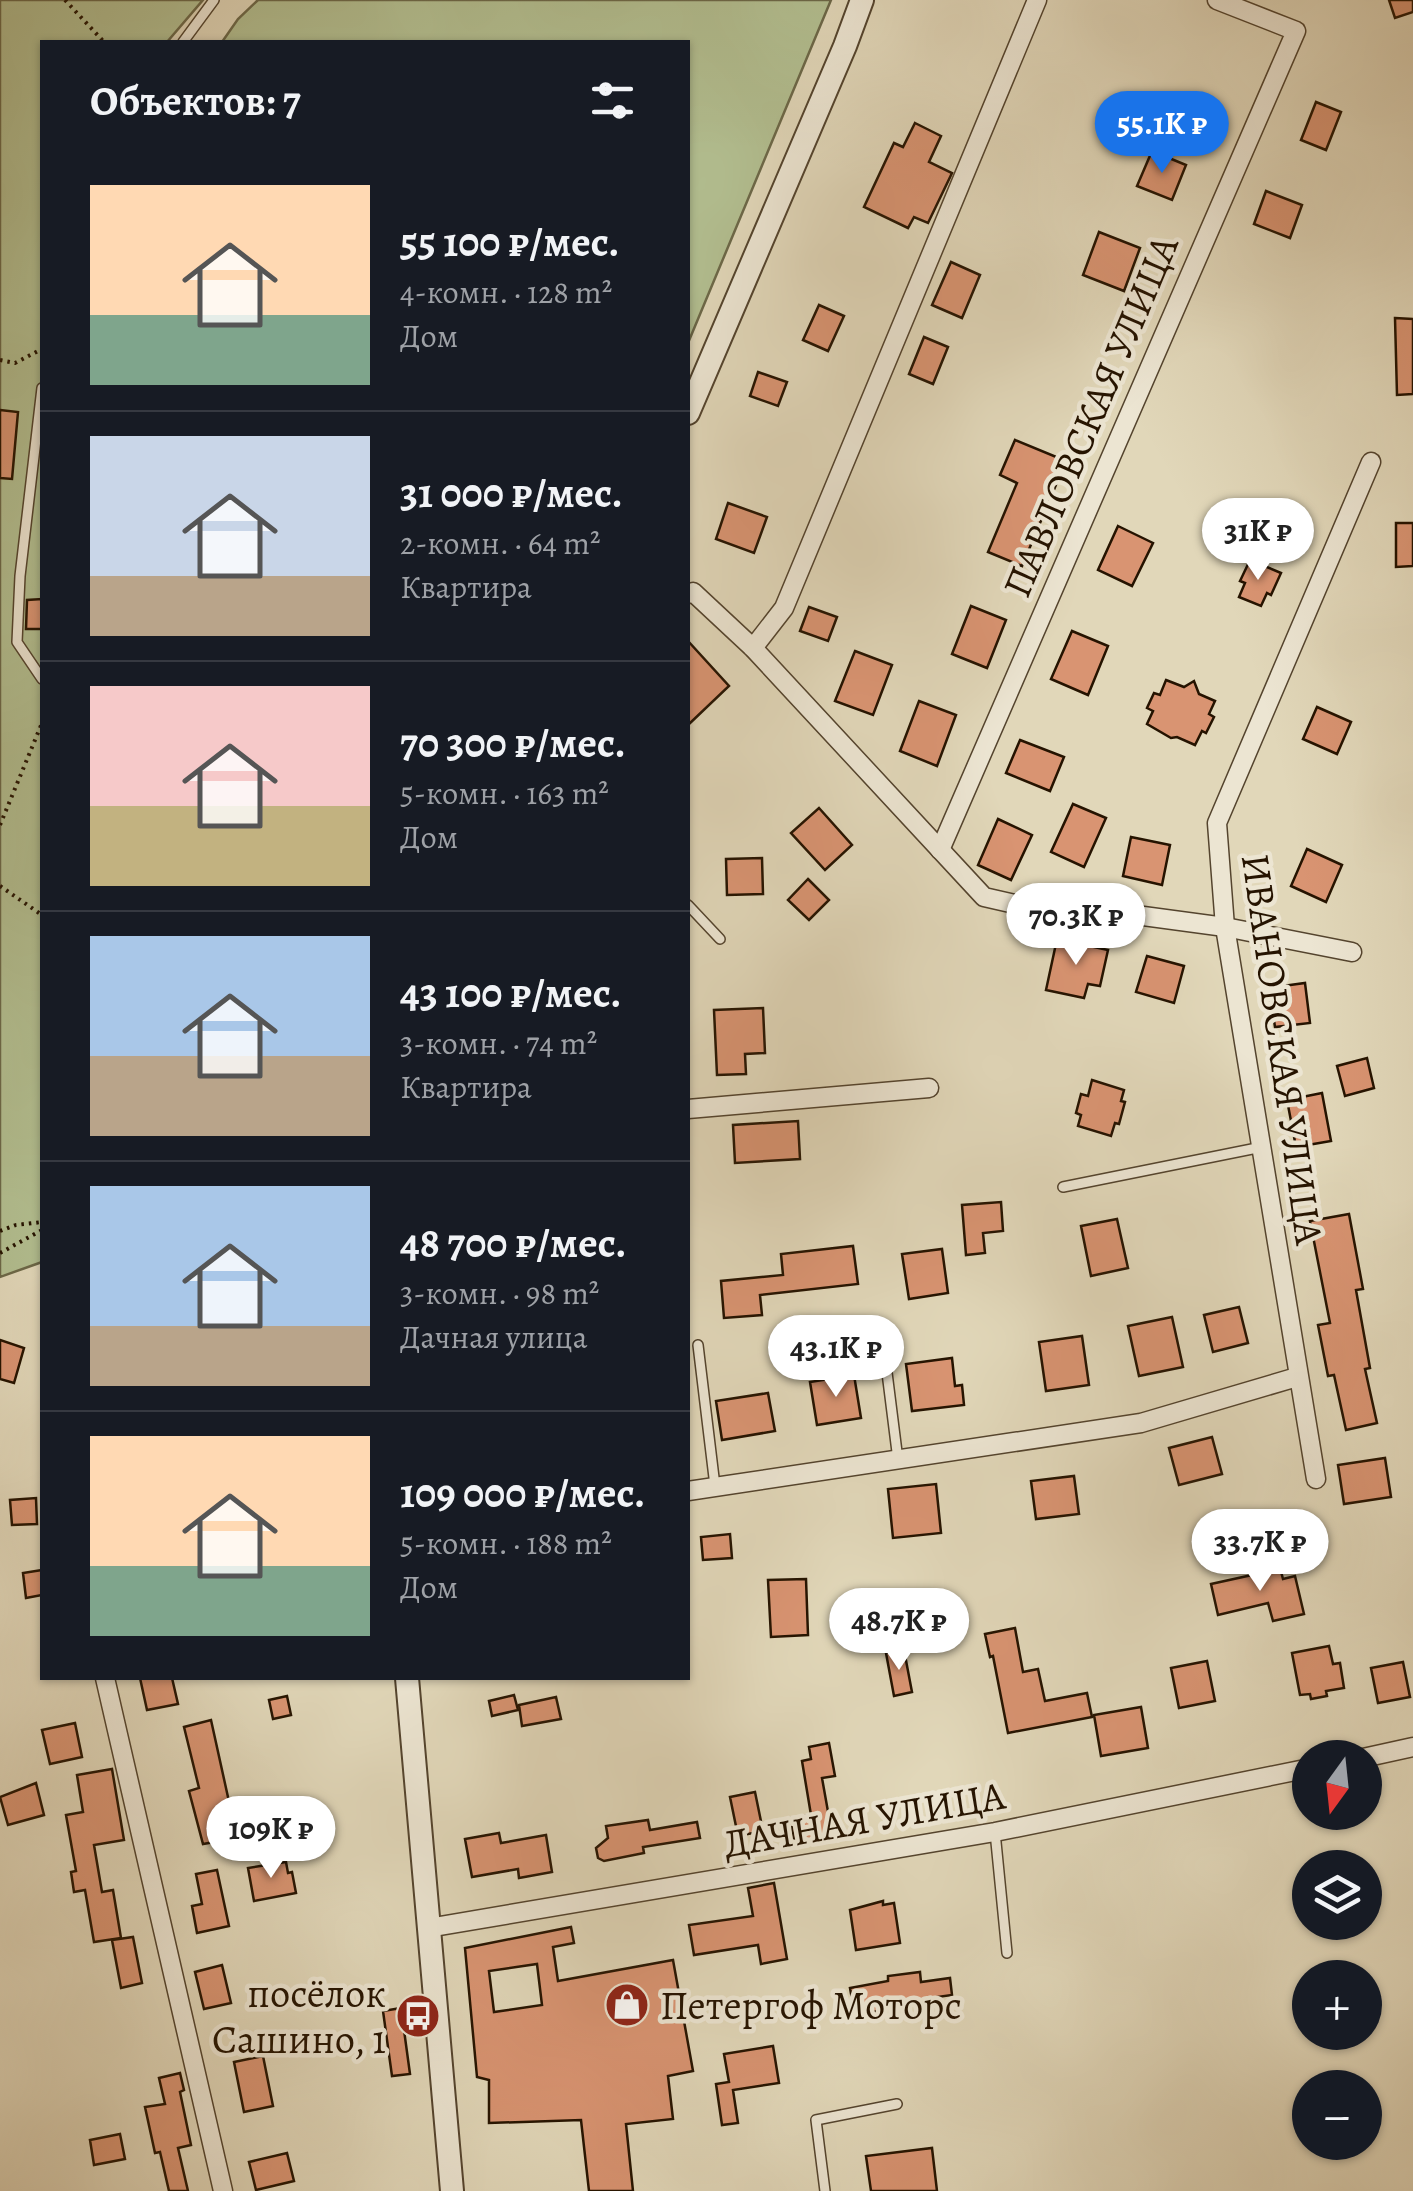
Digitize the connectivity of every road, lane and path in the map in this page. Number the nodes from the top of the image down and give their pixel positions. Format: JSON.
{"nodes":[{"id":1,"x":65,"y":0,"type":"edge"},
{"id":2,"x":214,"y":0,"type":"edge"},
{"id":3,"x":862,"y":0,"type":"edge"},
{"id":4,"x":1037,"y":0,"type":"edge"},
{"id":5,"x":1217,"y":0,"type":"edge"},
{"id":6,"x":102,"y":40,"type":"edge"},
{"id":7,"x":184,"y":40,"type":"edge"},
{"id":8,"x":40,"y":349,"type":"edge"},
{"id":9,"x":0,"y":360,"type":"edge"},
{"id":10,"x":40,"y":405,"type":"edge"},
{"id":11,"x":690,"y":408,"type":"edge"},
{"id":12,"x":1372,"y":462,"type":"dead end"},
{"id":13,"x":690,"y":593,"type":"edge"},
{"id":14,"x":753,"y":648,"type":"junction"},
{"id":15,"x":40,"y":675,"type":"edge"},
{"id":16,"x":40,"y":728,"type":"edge"},
{"id":17,"x":0,"y":825,"type":"edge"},
{"id":18,"x":940,"y":850,"type":"junction"},
{"id":19,"x":0,"y":886,"type":"edge"},
{"id":20,"x":690,"y":907,"type":"edge"},
{"id":21,"x":40,"y":914,"type":"edge"},
{"id":22,"x":1225,"y":927,"type":"junction"},
{"id":23,"x":720,"y":939,"type":"dead end"},
{"id":24,"x":1352,"y":952,"type":"dead end"},
{"id":25,"x":929,"y":1088,"type":"dead end"},
{"id":26,"x":690,"y":1109,"type":"edge"},
{"id":27,"x":1262,"y":1146,"type":"junction"},
{"id":28,"x":1064,"y":1188,"type":"dead end"},
{"id":29,"x":40,"y":1222,"type":"edge"},
{"id":30,"x":0,"y":1231,"type":"edge"},
{"id":31,"x":40,"y":1231,"type":"edge"},
{"id":32,"x":0,"y":1253,"type":"edge"},
{"id":33,"x":881,"y":1325,"type":"dead end"},
{"id":34,"x":698,"y":1345,"type":"dead end"},
{"id":35,"x":1297,"y":1377,"type":"junction"},
{"id":36,"x":898,"y":1460,"type":"junction"},
{"id":37,"x":1316,"y":1479,"type":"dead end"},
{"id":38,"x":715,"y":1487,"type":"junction"},
{"id":39,"x":690,"y":1491,"type":"edge"},
{"id":40,"x":105,"y":1680,"type":"edge"},
{"id":41,"x":407,"y":1680,"type":"edge"},
{"id":42,"x":1413,"y":1747,"type":"edge"},
{"id":43,"x":1382,"y":1754,"type":"edge"},
{"id":44,"x":1292,"y":1772,"type":"edge"},
{"id":45,"x":995,"y":1832,"type":"junction"},
{"id":46,"x":428,"y":1928,"type":"junction"},
{"id":47,"x":1007,"y":1953,"type":"dead end"},
{"id":48,"x":897,"y":2104,"type":"dead end"},
{"id":49,"x":223,"y":2191,"type":"edge"},
{"id":50,"x":452,"y":2191,"type":"edge"},
{"id":51,"x":824,"y":2191,"type":"edge"}],
"edges":[{"from":1,"to":6,"type":"path"},
{"from":2,"to":7,"type":"lane"},
{"from":3,"to":11,"type":"street"},
{"from":4,"to":14,"type":"street"},
{"from":5,"to":18,"type":"street","name":"ПАВЛОВСКАЯ УЛИЦА"},
{"from":8,"to":9,"type":"path"},
{"from":10,"to":15,"type":"lane"},
{"from":12,"to":22,"type":"street","name":"ИВАНОВСКАЯ УЛИЦА"},
{"from":13,"to":14,"type":"street"},
{"from":14,"to":18,"type":"street"},
{"from":16,"to":17,"type":"path"},
{"from":18,"to":22,"type":"street"},
{"from":19,"to":21,"type":"path"},
{"from":20,"to":23,"type":"lane"},
{"from":22,"to":24,"type":"street"},
{"from":22,"to":27,"type":"street","name":"ИВАНОВСКАЯ УЛИЦА"},
{"from":25,"to":26,"type":"street"},
{"from":27,"to":28,"type":"lane"},
{"from":27,"to":35,"type":"street","name":"ИВАНОВСКАЯ УЛИЦА"},
{"from":29,"to":30,"type":"path"},
{"from":31,"to":32,"type":"path"},
{"from":33,"to":36,"type":"lane"},
{"from":34,"to":38,"type":"lane"},
{"from":35,"to":36,"type":"street"},
{"from":35,"to":37,"type":"street","name":"ИВАНОВСКАЯ УЛИЦА"},
{"from":36,"to":38,"type":"street"},
{"from":38,"to":39,"type":"street"},
{"from":40,"to":49,"type":"street"},
{"from":41,"to":46,"type":"street"},
{"from":42,"to":43,"type":"street"},
{"from":44,"to":45,"type":"street","name":"ДАЧНАЯ УЛИЦА"},
{"from":45,"to":46,"type":"street","name":"ДАЧНАЯ УЛИЦА"},
{"from":45,"to":47,"type":"lane"},
{"from":46,"to":50,"type":"street"},
{"from":48,"to":51,"type":"lane"}]}
